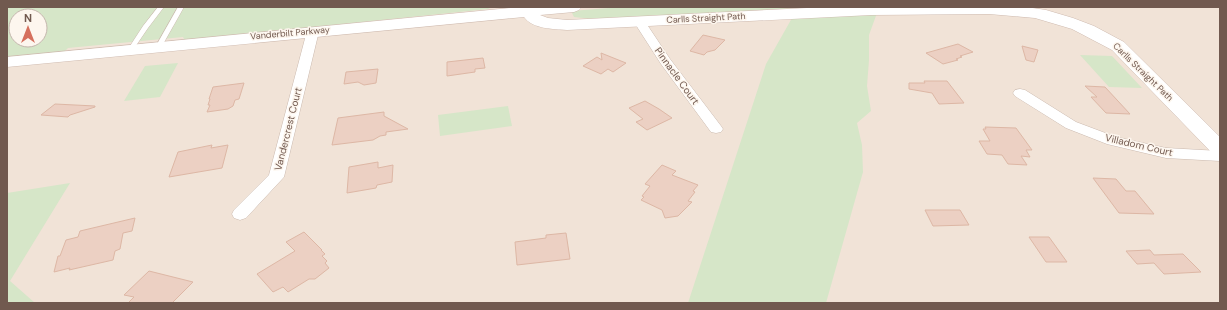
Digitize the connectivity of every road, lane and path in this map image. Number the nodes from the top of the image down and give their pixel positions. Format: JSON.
{"nodes":[{"id":1,"x":161,"y":7,"type":"edge"},
{"id":2,"x":181,"y":7,"type":"edge"},
{"id":3,"x":574,"y":7,"type":"edge"},
{"id":4,"x":530,"y":9,"type":"edge"},
{"id":5,"x":640,"y":22,"type":"junction"},
{"id":6,"x":313,"y":31,"type":"junction"},
{"id":7,"x":159,"y":46,"type":"junction"},
{"id":8,"x":131,"y":49,"type":"junction"},
{"id":9,"x":7,"y":62,"type":"edge"},
{"id":10,"x":1020,"y":93,"type":"dead end"},
{"id":11,"x":716,"y":129,"type":"dead end"},
{"id":12,"x":1220,"y":149,"type":"edge"},
{"id":13,"x":1220,"y":156,"type":"edge"},
{"id":14,"x":240,"y":214,"type":"dead end"}],
"edges":[{"from":1,"to":8,"type":"lane"},
{"from":2,"to":7,"type":"lane"},
{"from":3,"to":4,"type":"street","name":"Vanderbilt Parkway"},
{"from":4,"to":5,"type":"street","name":"Carlls Straight Path"},
{"from":4,"to":6,"type":"street","name":"Vanderbilt Parkway"},
{"from":5,"to":11,"type":"street","name":"Pinnacle Court"},
{"from":5,"to":12,"type":"street","name":"Carlls Straight Path"},
{"from":6,"to":7,"type":"street","name":"Vanderbilt Parkway"},
{"from":6,"to":14,"type":"street","name":"Vandercrest Court"},
{"from":7,"to":8,"type":"street","name":"Vanderbilt Parkway"},
{"from":8,"to":9,"type":"street","name":"Vanderbilt Parkway"},
{"from":10,"to":13,"type":"street","name":"Villadom Court"}]}
